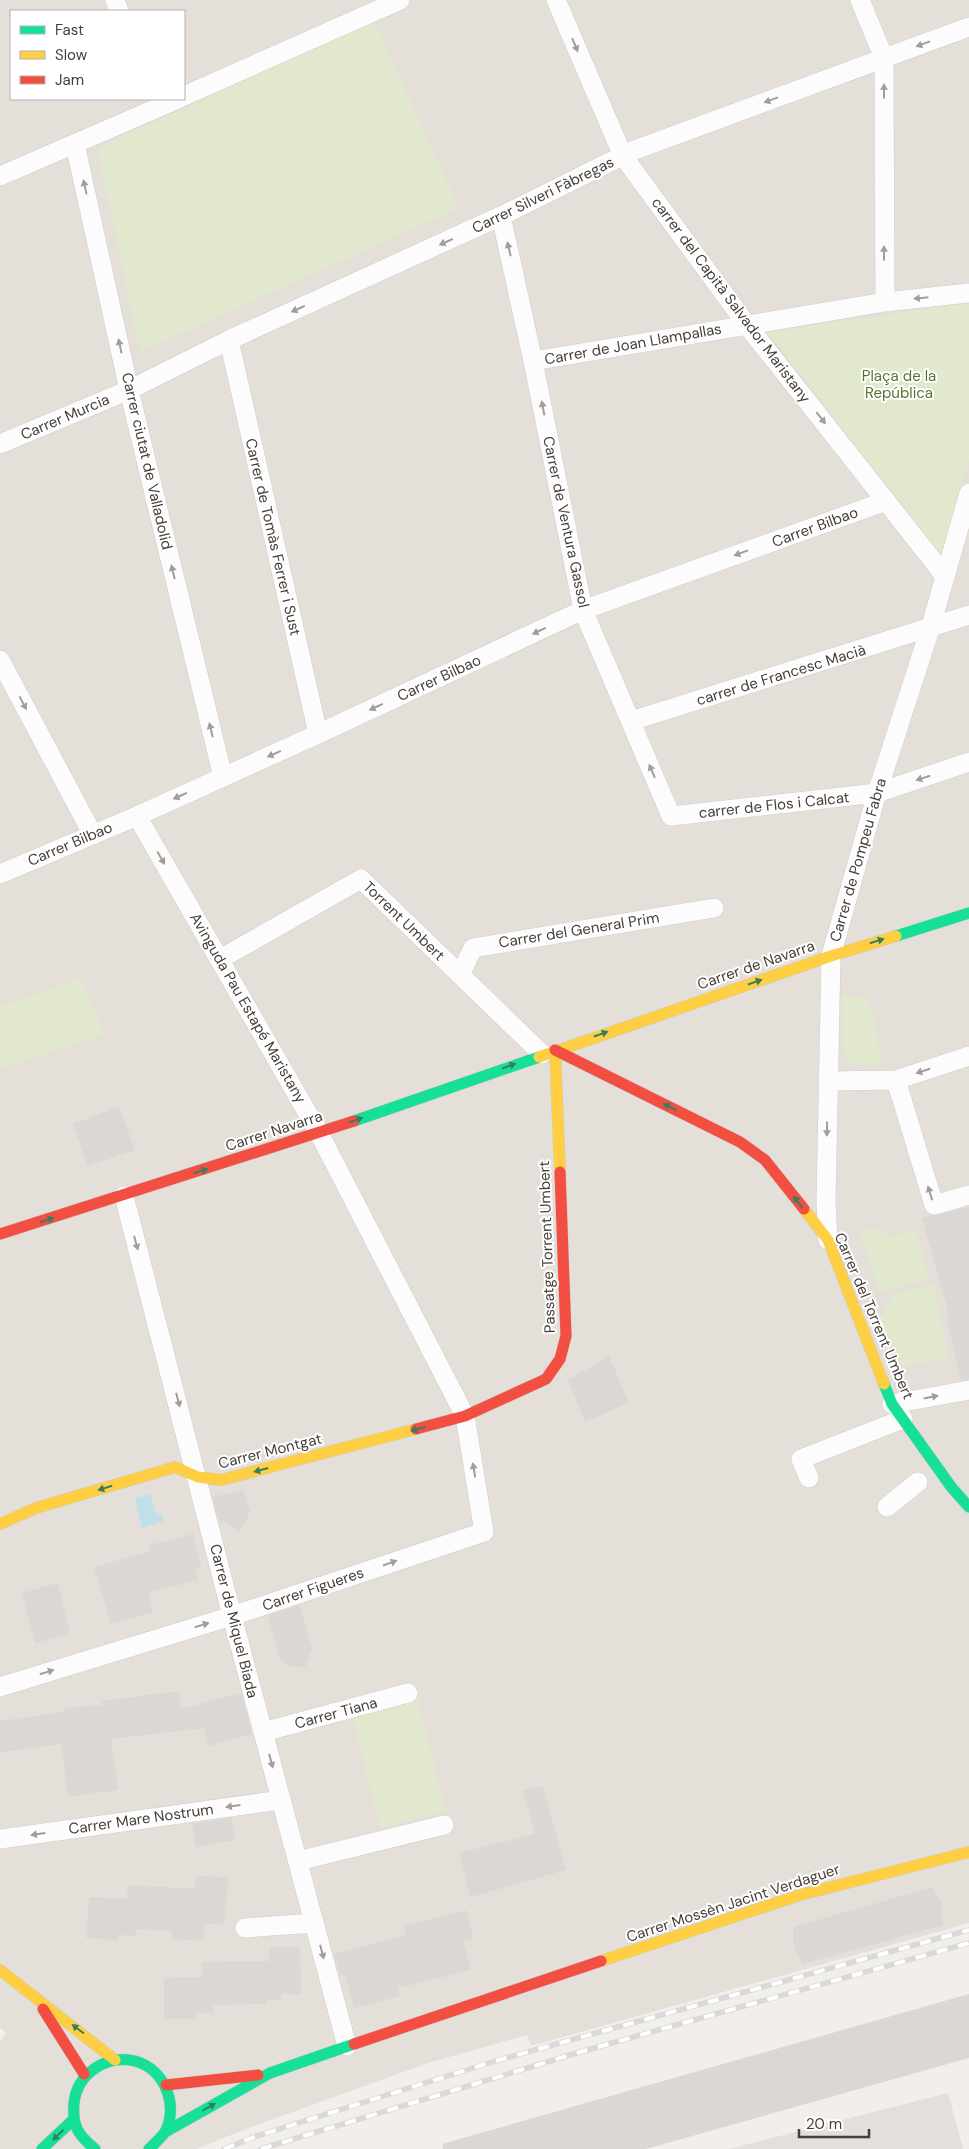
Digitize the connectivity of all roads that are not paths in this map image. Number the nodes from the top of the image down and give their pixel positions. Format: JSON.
{"nodes":[{"id":1,"x":556,"y":0,"type":"edge"},
{"id":2,"x":860,"y":0,"type":"edge"},
{"id":3,"x":396,"y":1,"type":"edge"},
{"id":4,"x":969,"y":27,"type":"edge"},
{"id":5,"x":884,"y":58,"type":"junction"},
{"id":6,"x":185,"y":96,"type":"edge"},
{"id":7,"x":173,"y":100,"type":"edge"},
{"id":8,"x":152,"y":104,"type":"edge"},
{"id":9,"x":75,"y":144,"type":"junction"},
{"id":10,"x":623,"y":156,"type":"junction"},
{"id":11,"x":0,"y":176,"type":"edge"},
{"id":12,"x":502,"y":216,"type":"junction"},
{"id":13,"x":969,"y":292,"type":"edge"},
{"id":14,"x":885,"y":302,"type":"junction"},
{"id":15,"x":747,"y":325,"type":"junction"},
{"id":16,"x":229,"y":340,"type":"junction"},
{"id":17,"x":534,"y":361,"type":"junction"},
{"id":18,"x":129,"y":390,"type":"junction"},
{"id":19,"x":0,"y":444,"type":"edge"},
{"id":20,"x":969,"y":493,"type":"edge"},
{"id":21,"x":886,"y":501,"type":"junction"},
{"id":22,"x":945,"y":576,"type":"junction"},
{"id":23,"x":583,"y":610,"type":"junction"},
{"id":24,"x":969,"y":615,"type":"edge"},
{"id":25,"x":930,"y":629,"type":"junction"},
{"id":26,"x":0,"y":660,"type":"edge"},
{"id":27,"x":632,"y":721,"type":"junction"},
{"id":28,"x":318,"y":734,"type":"junction"},
{"id":29,"x":969,"y":762,"type":"edge"},
{"id":30,"x":223,"y":777,"type":"junction"},
{"id":31,"x":877,"y":793,"type":"junction"},
{"id":32,"x":137,"y":816,"type":"junction"},
{"id":33,"x":671,"y":816,"type":"joint"},
{"id":34,"x":93,"y":835,"type":"junction"},
{"id":35,"x":0,"y":874,"type":"edge"},
{"id":36,"x":714,"y":908,"type":"dead end"},
{"id":37,"x":969,"y":913,"type":"edge"},
{"id":38,"x":831,"y":956,"type":"junction"},
{"id":39,"x":220,"y":959,"type":"junction"},
{"id":40,"x":460,"y":975,"type":"junction"},
{"id":41,"x":548,"y":1052,"type":"junction"},
{"id":42,"x":969,"y":1056,"type":"edge"},
{"id":43,"x":896,"y":1080,"type":"junction"},
{"id":44,"x":828,"y":1081,"type":"junction"},
{"id":45,"x":319,"y":1133,"type":"junction"},
{"id":46,"x":969,"y":1195,"type":"edge"},
{"id":47,"x":124,"y":1196,"type":"junction"},
{"id":48,"x":0,"y":1234,"type":"edge"},
{"id":49,"x":828,"y":1240,"type":"junction"},
{"id":50,"x":969,"y":1390,"type":"edge"},
{"id":51,"x":898,"y":1412,"type":"junction"},
{"id":52,"x":465,"y":1416,"type":"junction"},
{"id":53,"x":198,"y":1477,"type":"junction"},
{"id":54,"x":809,"y":1478,"type":"dead end"},
{"id":55,"x":918,"y":1482,"type":"dead end"},
{"id":56,"x":887,"y":1507,"type":"dead end"},
{"id":57,"x":969,"y":1507,"type":"edge"},
{"id":58,"x":0,"y":1524,"type":"edge"},
{"id":59,"x":232,"y":1616,"type":"junction"},
{"id":60,"x":0,"y":1687,"type":"edge"},
{"id":61,"x":408,"y":1693,"type":"dead end"},
{"id":62,"x":263,"y":1732,"type":"junction"},
{"id":63,"x":281,"y":1800,"type":"junction"},
{"id":64,"x":444,"y":1825,"type":"dead end"},
{"id":65,"x":0,"y":1839,"type":"edge"},
{"id":66,"x":969,"y":1852,"type":"edge"},
{"id":67,"x":298,"y":1861,"type":"junction"},
{"id":68,"x":314,"y":1923,"type":"junction"},
{"id":69,"x":245,"y":1928,"type":"dead end"},
{"id":70,"x":0,"y":1970,"type":"edge"},
{"id":71,"x":38,"y":2000,"type":"junction"},
{"id":72,"x":347,"y":2046,"type":"junction"},
{"id":73,"x":115,"y":2060,"type":"junction"},
{"id":74,"x":270,"y":2073,"type":"junction"},
{"id":75,"x":84,"y":2074,"type":"junction"},
{"id":76,"x":166,"y":2085,"type":"junction"},
{"id":77,"x":73,"y":2120,"type":"junction"},
{"id":78,"x":167,"y":2131,"type":"junction"},
{"id":79,"x":42,"y":2149,"type":"edge"},
{"id":80,"x":95,"y":2149,"type":"edge"},
{"id":81,"x":150,"y":2149,"type":"edge"}],
"edges":[{"from":1,"to":10,"type":"street","name":"carrer del Capità Salvador Maristany","one_way":true},
{"from":2,"to":5,"type":"street"},
{"from":3,"to":6,"type":"street"},
{"from":4,"to":5,"type":"street","name":"Carrer Silveri Fàbregas","one_way":true},
{"from":5,"to":10,"type":"street","name":"Carrer Silveri Fàbregas","one_way":true},
{"from":14,"to":5,"type":"street","one_way":true},
{"from":7,"to":8,"type":"street"},
{"from":8,"to":9,"type":"street"},
{"from":9,"to":11,"type":"street"},
{"from":18,"to":9,"type":"street","name":"Carrer ciutat de Valladolid","one_way":true},
{"from":10,"to":12,"type":"street","name":"Carrer Silveri Fàbregas"},
{"from":10,"to":15,"type":"street","name":"carrer del Capità Salvador Maristany"},
{"from":12,"to":16,"type":"street","name":"Carrer Silveri Fàbregas","one_way":true},
{"from":17,"to":12,"type":"street","name":"Carrer de Ventura Gassol","one_way":true},
{"from":13,"to":14,"type":"street","name":"Carrer de Joan Llampallas","one_way":true},
{"from":14,"to":15,"type":"street","name":"Carrer de Joan Llampallas"},
{"from":15,"to":17,"type":"street","name":"Carrer de Joan Llampallas"},
{"from":15,"to":21,"type":"street","name":"carrer del Capità Salvador Maristany","one_way":true},
{"from":16,"to":18,"type":"street","name":"Carrer Silveri Fàbregas"},
{"from":16,"to":28,"type":"street","name":"Carrer de Tomàs Ferrer i Sust"},
{"from":23,"to":17,"type":"street","name":"Carrer de Ventura Gassol","one_way":true},
{"from":18,"to":19,"type":"street","name":"Carrer Murcia"},
{"from":30,"to":18,"type":"street","name":"Carrer ciutat de Valladolid","one_way":true},
{"from":20,"to":22,"type":"street","name":"Carrer de Pompeu Fabra"},
{"from":21,"to":22,"type":"street","name":"carrer del Capità Salvador Maristany"},
{"from":21,"to":23,"type":"street","name":"Carrer Bilbao","one_way":true},
{"from":22,"to":25,"type":"street","name":"Carrer de Pompeu Fabra"},
{"from":23,"to":27,"type":"street","name":"Carrer de Ventura Gassol"},
{"from":23,"to":28,"type":"street","name":"Carrer Bilbao","one_way":true},
{"from":24,"to":25,"type":"street","name":"carrer de Francesc Macià"},
{"from":25,"to":27,"type":"street","name":"carrer de Francesc Macià"},
{"from":25,"to":31,"type":"street","name":"Carrer de Pompeu Fabra"},
{"from":26,"to":34,"type":"street","one_way":true},
{"from":33,"to":27,"type":"street","name":"Carrer de Ventura Gassol","one_way":true},
{"from":28,"to":30,"type":"street","name":"Carrer Bilbao","one_way":true},
{"from":29,"to":31,"type":"street","name":"carrer de Flos i Calcat","one_way":true},
{"from":30,"to":32,"type":"street","name":"Carrer Bilbao","one_way":true},
{"from":31,"to":33,"type":"street","name":"carrer de Flos i Calcat"},
{"from":31,"to":38,"type":"street","name":"Carrer de Pompeu Fabra"},
{"from":32,"to":34,"type":"street","name":"Carrer Bilbao"},
{"from":32,"to":39,"type":"street","name":"Avinguda Pau Estapé Maristany","one_way":true},
{"from":34,"to":35,"type":"street","name":"Carrer Bilbao"},
{"from":36,"to":40,"type":"street","name":"Carrer del General Prim"},
{"from":38,"to":37,"type":"street","name":"Carrer de Navarra","one_way":true},
{"from":41,"to":38,"type":"street","name":"Carrer de Navarra","one_way":true},
{"from":38,"to":44,"type":"street","name":"Carrer de Pompeu Fabra"},
{"from":39,"to":40,"type":"street","name":"Torrent Umbert"},
{"from":39,"to":45,"type":"street","name":"Avinguda Pau Estapé Maristany"},
{"from":40,"to":41,"type":"street","name":"Torrent Umbert"},
{"from":45,"to":41,"type":"street","name":"Carrer Navarra","one_way":true},
{"from":49,"to":41,"type":"street","name":"Carrer del Torrent Umbert","one_way":true},
{"from":41,"to":52,"type":"street","name":"Passatge Torrent Umbert"},
{"from":42,"to":43,"type":"street","one_way":true},
{"from":43,"to":44,"type":"street"},
{"from":46,"to":43,"type":"street","one_way":true},
{"from":44,"to":49,"type":"street","name":"Carrer de Pompeu Fabra","one_way":true},
{"from":47,"to":45,"type":"street","name":"Carrer Navarra","one_way":true},
{"from":45,"to":52,"type":"street","name":"Avinguda Pau Estapé Maristany"},
{"from":48,"to":47,"type":"street","name":"Carrer Navarra","one_way":true},
{"from":47,"to":53,"type":"street","name":"Carrer de Miquel Biada","one_way":true},
{"from":49,"to":51,"type":"street","name":"Carrer del Torrent Umbert"},
{"from":51,"to":50,"type":"street","one_way":true},
{"from":51,"to":54,"type":"street"},
{"from":51,"to":57,"type":"street","name":"Carrer del Torrent Umbert"},
{"from":52,"to":53,"type":"street","name":"Carrer Montgat","one_way":true},
{"from":59,"to":52,"type":"street","name":"Carrer Figueres","one_way":true},
{"from":53,"to":58,"type":"street","name":"Carrer Montgat","one_way":true},
{"from":53,"to":59,"type":"street","name":"Carrer de Miquel Biada"},
{"from":55,"to":56,"type":"street"},
{"from":60,"to":59,"type":"street","name":"Carrer Figueres","one_way":true},
{"from":59,"to":62,"type":"street","name":"Carrer de Miquel Biada"},
{"from":61,"to":62,"type":"street","name":"Carrer Tiana"},
{"from":62,"to":63,"type":"street","name":"Carrer de Miquel Biada","one_way":true},
{"from":63,"to":65,"type":"street","name":"Carrer Mare Nostrum","one_way":true},
{"from":63,"to":67,"type":"street","name":"Carrer de Miquel Biada"},
{"from":64,"to":67,"type":"street"},
{"from":66,"to":72,"type":"street","name":"Carrer Mossèn Jacint Verdaguer"},
{"from":67,"to":68,"type":"street","name":"Carrer de Miquel Biada"},
{"from":68,"to":69,"type":"street"},
{"from":68,"to":72,"type":"street","name":"Carrer de Miquel Biada","one_way":true},
{"from":70,"to":71,"type":"street"},
{"from":73,"to":71,"type":"street","one_way":true},
{"from":71,"to":75,"type":"street"},
{"from":72,"to":74,"type":"street","name":"Carrer Mossèn Jacint Verdaguer"},
{"from":73,"to":75,"type":"street"},
{"from":73,"to":76,"type":"street"},
{"from":74,"to":76,"type":"street"},
{"from":78,"to":74,"type":"street","one_way":true},
{"from":75,"to":77,"type":"street"},
{"from":76,"to":78,"type":"street"},
{"from":77,"to":79,"type":"street","one_way":true},
{"from":77,"to":80,"type":"street"},
{"from":78,"to":81,"type":"street"}]}
